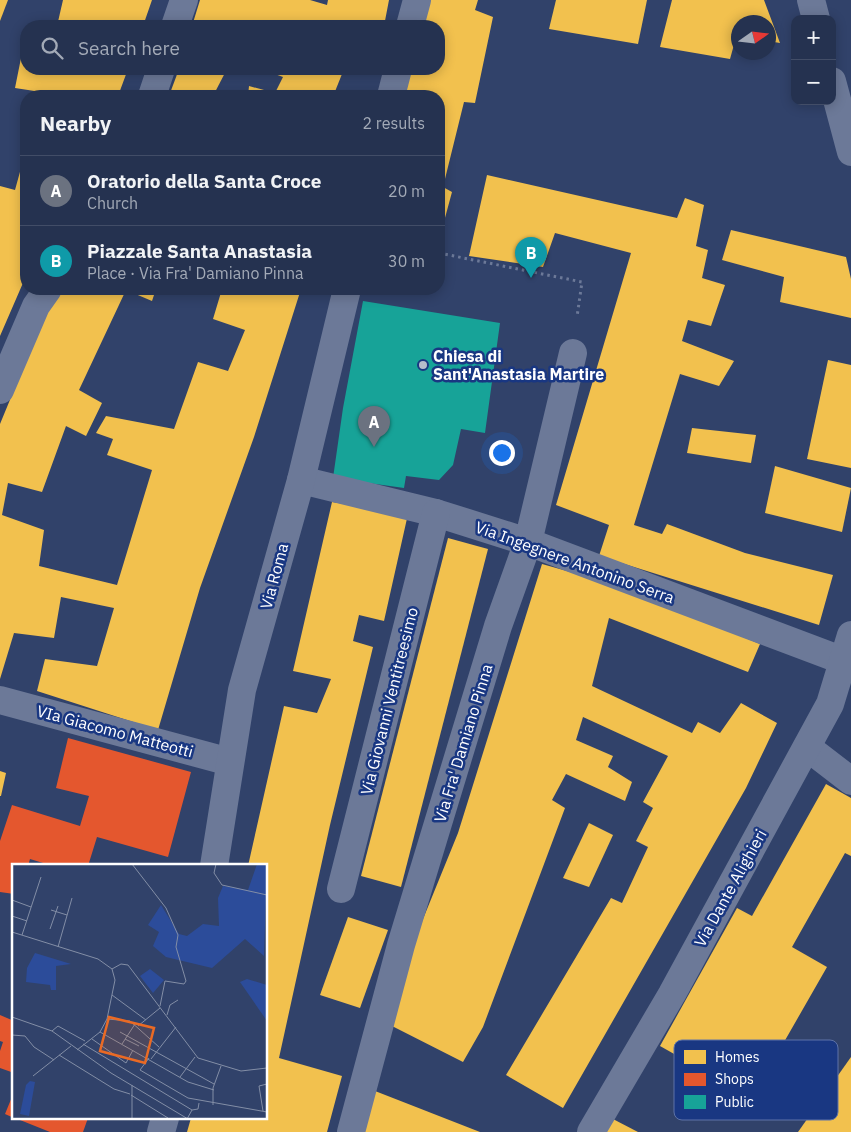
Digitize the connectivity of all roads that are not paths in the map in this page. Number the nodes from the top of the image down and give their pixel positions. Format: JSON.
{"nodes":[{"id":1,"x":184,"y":0,"type":"edge"},
{"id":2,"x":417,"y":0,"type":"edge"},
{"id":3,"x":811,"y":0,"type":"edge"},
{"id":4,"x":815,"y":15,"type":"edge"},
{"id":5,"x":177,"y":20,"type":"edge"},
{"id":6,"x":412,"y":20,"type":"edge"},
{"id":7,"x":159,"y":75,"type":"edge"},
{"id":8,"x":396,"y":75,"type":"edge"},
{"id":9,"x":154,"y":90,"type":"edge"},
{"id":10,"x":393,"y":90,"type":"edge"},
{"id":11,"x":836,"y":96,"type":"edge"},
{"id":12,"x":851,"y":152,"type":"edge"},
{"id":13,"x":44,"y":295,"type":"edge"},
{"id":14,"x":346,"y":295,"type":"edge"},
{"id":15,"x":573,"y":353,"type":"road end"},
{"id":16,"x":0,"y":390,"type":"edge"},
{"id":17,"x":301,"y":480,"type":"junction"},
{"id":18,"x":436,"y":513,"type":"junction"},
{"id":19,"x":528,"y":542,"type":"junction"},
{"id":20,"x":851,"y":635,"type":"edge"},
{"id":21,"x":844,"y":661,"type":"junction"},
{"id":22,"x":0,"y":700,"type":"edge"},
{"id":23,"x":807,"y":747,"type":"junction"},
{"id":24,"x":230,"y":762,"type":"junction"},
{"id":25,"x":851,"y":781,"type":"edge"},
{"id":26,"x":214,"y":864,"type":"edge"},
{"id":27,"x":341,"y":889,"type":"dead end"},
{"id":28,"x":165,"y":1120,"type":"edge"},
{"id":29,"x":161,"y":1132,"type":"edge"},
{"id":30,"x":351,"y":1132,"type":"edge"},
{"id":31,"x":591,"y":1132,"type":"edge"}],
"edges":[{"from":1,"to":5,"type":"street"},
{"from":2,"to":6,"type":"street"},
{"from":3,"to":4,"type":"street"},
{"from":7,"to":9,"type":"street"},
{"from":8,"to":10,"type":"street"},
{"from":11,"to":12,"type":"street"},
{"from":13,"to":16,"type":"street"},
{"from":14,"to":17,"type":"street","name":"Via Roma"},
{"from":15,"to":19,"type":"street","name":"Via Fra' Damiano Pinna"},
{"from":17,"to":18,"type":"street","name":"Via Ingegnere Antonino Serra"},
{"from":17,"to":24,"type":"street","name":"Via Roma"},
{"from":18,"to":19,"type":"street","name":"Via Ingegnere Antonino Serra"},
{"from":18,"to":27,"type":"street","name":"Via Giovanni Ventitreesimo"},
{"from":19,"to":21,"type":"street","name":"Via Ingegnere Antonino Serra"},
{"from":19,"to":30,"type":"street","name":"Via Fra' Damiano Pinna"},
{"from":20,"to":21,"type":"street","name":"Via Dante Alighieri"},
{"from":21,"to":23,"type":"street","name":"Via Dante Alighieri"},
{"from":22,"to":24,"type":"street","name":"VIa Giacomo Matteotti"},
{"from":23,"to":25,"type":"street"},
{"from":23,"to":31,"type":"street","name":"Via Dante Alighieri"},
{"from":24,"to":26,"type":"street","name":"Via Roma"},
{"from":28,"to":29,"type":"street"}]}
